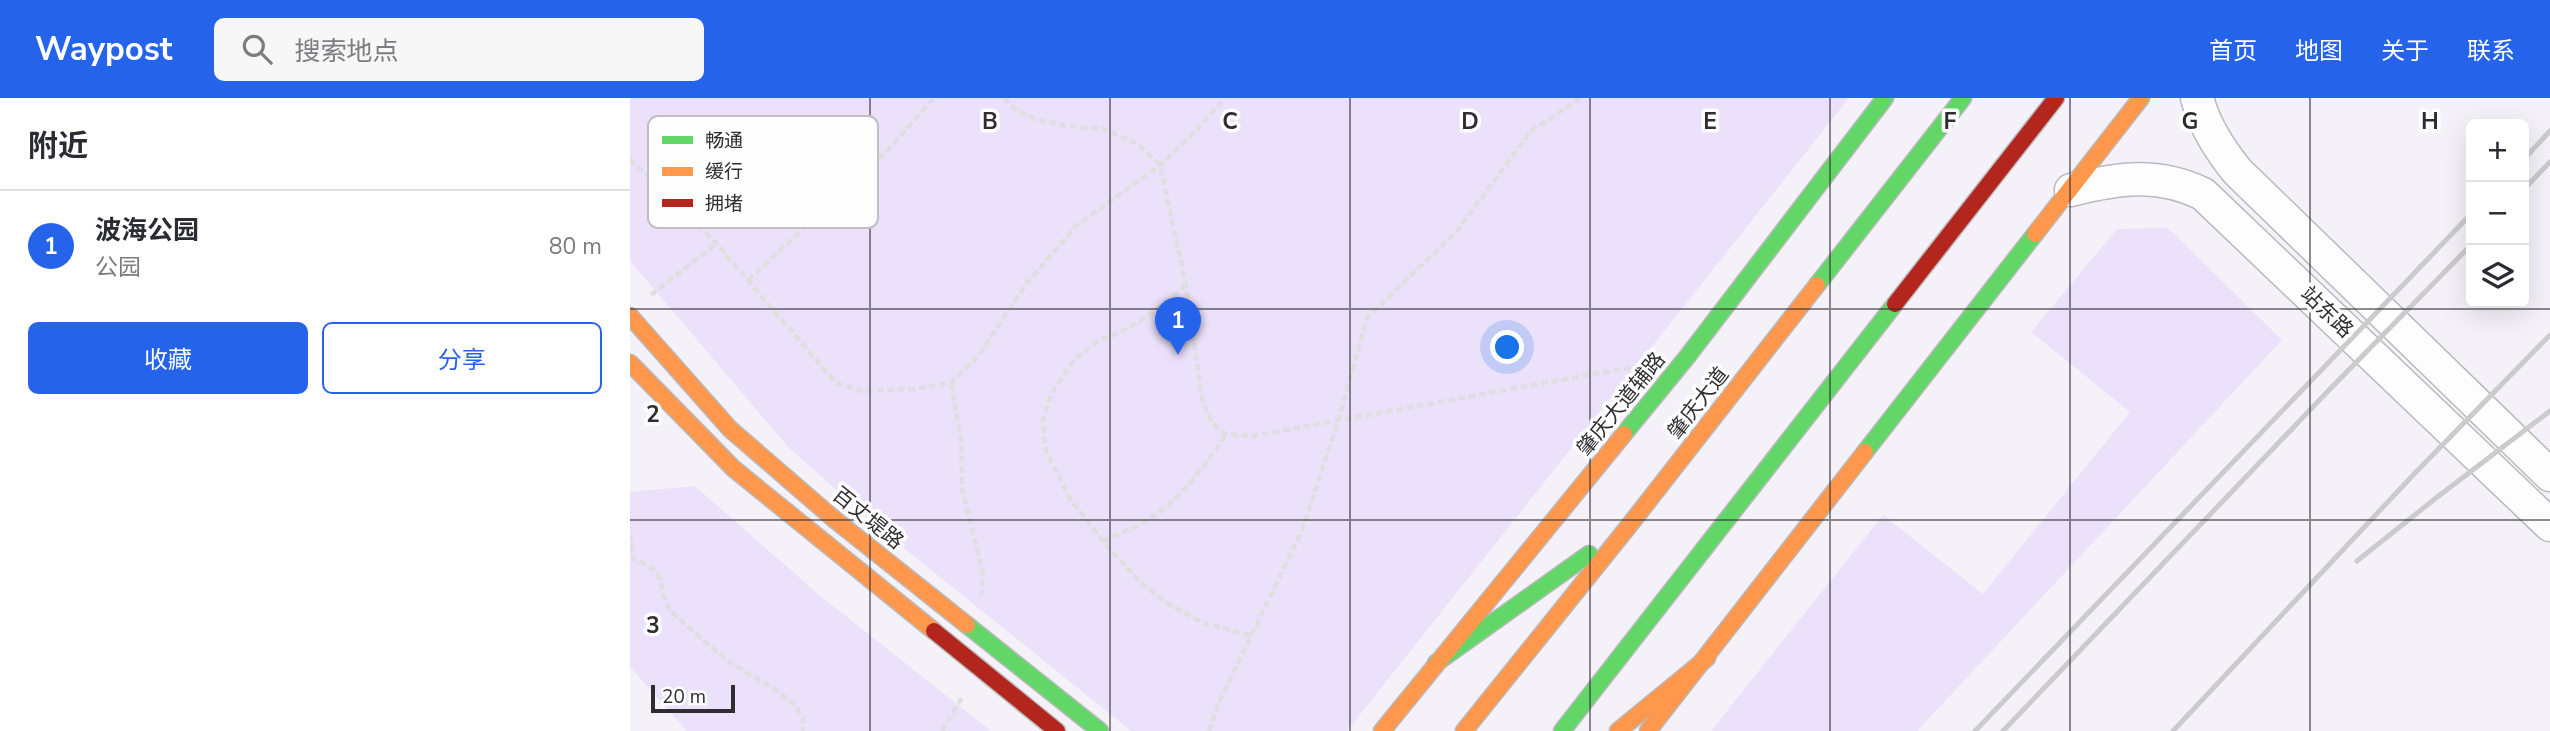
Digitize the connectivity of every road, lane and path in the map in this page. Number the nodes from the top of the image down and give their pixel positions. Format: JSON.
{"nodes":[{"id":1,"x":934,"y":98,"type":"edge"},
{"id":2,"x":1004,"y":98,"type":"edge"},
{"id":3,"x":1225,"y":98,"type":"edge"},
{"id":4,"x":1581,"y":98,"type":"edge"},
{"id":5,"x":1885,"y":98,"type":"edge"},
{"id":6,"x":1963,"y":98,"type":"edge"},
{"id":7,"x":2056,"y":98,"type":"edge"},
{"id":8,"x":2141,"y":98,"type":"edge"},
{"id":9,"x":2197,"y":98,"type":"edge"},
{"id":10,"x":630,"y":159,"type":"edge"},
{"id":11,"x":878,"y":159,"type":"edge"},
{"id":12,"x":1160,"y":166,"type":"junction"},
{"id":13,"x":648,"y":177,"type":"edge"},
{"id":14,"x":2071,"y":190,"type":"junction"},
{"id":15,"x":701,"y":228,"type":"edge"},
{"id":16,"x":804,"y":228,"type":"edge"},
{"id":17,"x":717,"y":244,"type":"junction"},
{"id":18,"x":748,"y":280,"type":"junction"},
{"id":19,"x":1186,"y":285,"type":"junction"},
{"id":20,"x":641,"y":301,"type":"dead end"},
{"id":21,"x":630,"y":316,"type":"edge"},
{"id":22,"x":1687,"y":358,"type":"junction"},
{"id":23,"x":644,"y":375,"type":"edge"},
{"id":24,"x":951,"y":383,"type":"junction"},
{"id":25,"x":1339,"y":418,"type":"junction"},
{"id":26,"x":1227,"y":434,"type":"junction"},
{"id":27,"x":2550,"y":475,"type":"edge"},
{"id":28,"x":2550,"y":525,"type":"edge"},
{"id":29,"x":1628,"y":527,"type":"junction"},
{"id":30,"x":630,"y":535,"type":"edge"},
{"id":31,"x":1103,"y":541,"type":"junction"},
{"id":32,"x":978,"y":632,"type":"junction"},
{"id":33,"x":1253,"y":636,"type":"junction"},
{"id":34,"x":1707,"y":658,"type":"junction"},
{"id":35,"x":1436,"y":663,"type":"junction"},
{"id":36,"x":979,"y":670,"type":"junction"},
{"id":37,"x":803,"y":731,"type":"edge"},
{"id":38,"x":942,"y":731,"type":"edge"},
{"id":39,"x":1056,"y":731,"type":"edge"},
{"id":40,"x":1100,"y":731,"type":"edge"},
{"id":41,"x":1209,"y":731,"type":"edge"},
{"id":42,"x":1382,"y":731,"type":"edge"},
{"id":43,"x":1464,"y":731,"type":"edge"},
{"id":44,"x":1562,"y":731,"type":"edge"},
{"id":45,"x":1618,"y":731,"type":"edge"},
{"id":46,"x":1648,"y":731,"type":"edge"}],
"edges":[{"from":1,"to":11,"type":"path"},
{"from":2,"to":12,"type":"path"},
{"from":3,"to":12,"type":"path"},
{"from":4,"to":25,"type":"path"},
{"from":5,"to":22,"type":"main road","name":"肇庆大道辅路"},
{"from":6,"to":29,"type":"main road","name":"肇庆大道"},
{"from":7,"to":44,"type":"main road"},
{"from":8,"to":14,"type":"main road"},
{"from":9,"to":27,"type":"street","name":"站东路"},
{"from":10,"to":13,"type":"path"},
{"from":12,"to":19,"type":"path"},
{"from":12,"to":24,"type":"path"},
{"from":14,"to":28,"type":"street","name":"站东路"},
{"from":14,"to":34,"type":"main road"},
{"from":15,"to":17,"type":"path"},
{"from":16,"to":18,"type":"path"},
{"from":17,"to":18,"type":"path"},
{"from":17,"to":20,"type":"path"},
{"from":18,"to":24,"type":"path"},
{"from":19,"to":26,"type":"path"},
{"from":19,"to":31,"type":"path"},
{"from":21,"to":23,"type":"main road","name":"百丈堤路"},
{"from":22,"to":25,"type":"path"},
{"from":22,"to":35,"type":"main road","name":"肇庆大道辅路"},
{"from":23,"to":32,"type":"main road","name":"百丈堤路"},
{"from":23,"to":36,"type":"main road","name":"百丈堤路"},
{"from":24,"to":32,"type":"path"},
{"from":25,"to":26,"type":"path"},
{"from":25,"to":33,"type":"path"},
{"from":26,"to":31,"type":"path"},
{"from":29,"to":35,"type":"main road"},
{"from":29,"to":43,"type":"main road","name":"肇庆大道"},
{"from":30,"to":37,"type":"path"},
{"from":31,"to":33,"type":"path"},
{"from":32,"to":40,"type":"main road","name":"百丈堤路"},
{"from":33,"to":41,"type":"path"},
{"from":34,"to":45,"type":"main road"},
{"from":34,"to":46,"type":"main road"},
{"from":35,"to":42,"type":"main road","name":"肇庆大道辅路"},
{"from":36,"to":38,"type":"path"},
{"from":36,"to":39,"type":"main road","name":"百丈堤路"}]}
